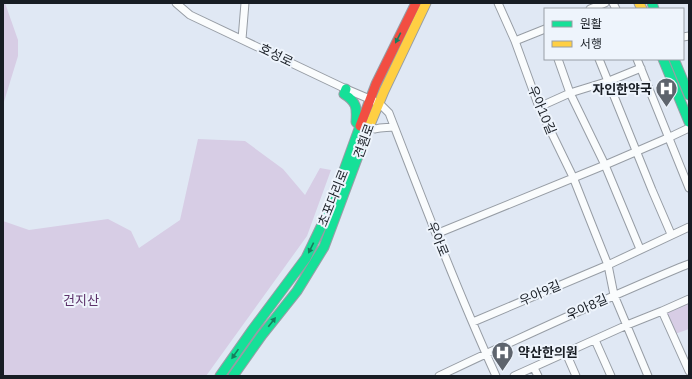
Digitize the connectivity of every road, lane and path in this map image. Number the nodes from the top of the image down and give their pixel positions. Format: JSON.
{"nodes":[{"id":1,"x":176,"y":3,"type":"edge"},
{"id":2,"x":245,"y":3,"type":"edge"},
{"id":3,"x":416,"y":3,"type":"edge"},
{"id":4,"x":498,"y":3,"type":"edge"},
{"id":5,"x":605,"y":3,"type":"edge"},
{"id":6,"x":423,"y":4,"type":"edge"},
{"id":7,"x":592,"y":8,"type":"edge"},
{"id":8,"x":544,"y":29,"type":"edge"},
{"id":9,"x":242,"y":39,"type":"junction"},
{"id":10,"x":515,"y":41,"type":"junction"},
{"id":11,"x":558,"y":60,"type":"edge"},
{"id":12,"x":599,"y":60,"type":"edge"},
{"id":13,"x":637,"y":60,"type":"edge"},
{"id":14,"x":663,"y":60,"type":"edge"},
{"id":15,"x":674,"y":60,"type":"edge"},
{"id":16,"x":641,"y":68,"type":"junction"},
{"id":17,"x":609,"y":82,"type":"junction"},
{"id":18,"x":346,"y":89,"type":"junction"},
{"id":19,"x":570,"y":93,"type":"junction"},
{"id":20,"x":689,"y":94,"type":"edge"},
{"id":21,"x":370,"y":99,"type":"junction"},
{"id":22,"x":379,"y":103,"type":"junction"},
{"id":23,"x":539,"y":107,"type":"junction"},
{"id":24,"x":689,"y":122,"type":"edge"},
{"id":25,"x":360,"y":125,"type":"junction"},
{"id":26,"x":370,"y":126,"type":"junction"},
{"id":27,"x":394,"y":127,"type":"junction"},
{"id":28,"x":689,"y":128,"type":"edge"},
{"id":29,"x":670,"y":138,"type":"junction"},
{"id":30,"x":636,"y":151,"type":"junction"},
{"id":31,"x":605,"y":165,"type":"junction"},
{"id":32,"x":573,"y":178,"type":"junction"},
{"id":33,"x":689,"y":188,"type":"edge"},
{"id":34,"x":689,"y":227,"type":"edge"},
{"id":35,"x":436,"y":234,"type":"junction"},
{"id":36,"x":671,"y":234,"type":"junction"},
{"id":37,"x":640,"y":249,"type":"junction"},
{"id":38,"x":608,"y":264,"type":"junction"},
{"id":39,"x":689,"y":264,"type":"edge"},
{"id":40,"x":614,"y":295,"type":"junction"},
{"id":41,"x":689,"y":299,"type":"edge"},
{"id":42,"x":662,"y":311,"type":"junction"},
{"id":43,"x":473,"y":322,"type":"junction"},
{"id":44,"x":627,"y":325,"type":"junction"},
{"id":45,"x":595,"y":340,"type":"junction"},
{"id":46,"x":486,"y":353,"type":"junction"},
{"id":47,"x":566,"y":353,"type":"junction"},
{"id":48,"x":534,"y":368,"type":"junction"},
{"id":49,"x":689,"y":371,"type":"edge"},
{"id":50,"x":220,"y":376,"type":"edge"},
{"id":51,"x":233,"y":376,"type":"edge"},
{"id":52,"x":439,"y":376,"type":"edge"},
{"id":53,"x":496,"y":376,"type":"edge"},
{"id":54,"x":514,"y":376,"type":"edge"},
{"id":55,"x":538,"y":376,"type":"edge"},
{"id":56,"x":576,"y":376,"type":"edge"},
{"id":57,"x":611,"y":376,"type":"edge"},
{"id":58,"x":648,"y":376,"type":"edge"}],
"edges":[{"from":1,"to":9,"type":"street","name":"호성로"},
{"from":2,"to":9,"type":"street"},
{"from":3,"to":21,"type":"street","name":"초포다리로","one_way":true},
{"from":4,"to":10,"type":"street","name":"우아10길"},
{"from":5,"to":7,"type":"street"},
{"from":6,"to":22,"type":"street","name":"견훤로"},
{"from":8,"to":10,"type":"street"},
{"from":9,"to":18,"type":"street","name":"호성로"},
{"from":10,"to":23,"type":"street","name":"우아10길"},
{"from":11,"to":19,"type":"street"},
{"from":12,"to":17,"type":"street"},
{"from":13,"to":16,"type":"street"},
{"from":14,"to":24,"type":"street"},
{"from":15,"to":20,"type":"street"},
{"from":16,"to":17,"type":"street"},
{"from":16,"to":29,"type":"street"},
{"from":17,"to":19,"type":"street"},
{"from":17,"to":30,"type":"street"},
{"from":18,"to":21,"type":"street","name":"호성로"},
{"from":18,"to":25,"type":"street"},
{"from":19,"to":23,"type":"street"},
{"from":19,"to":31,"type":"street"},
{"from":21,"to":22,"type":"street","name":"호성로"},
{"from":21,"to":25,"type":"street","name":"초포다리로"},
{"from":22,"to":26,"type":"street","name":"견훤로"},
{"from":22,"to":27,"type":"street","name":"우아로"},
{"from":23,"to":32,"type":"street","name":"우아10길"},
{"from":25,"to":50,"type":"street","name":"초포다리로","one_way":true},
{"from":26,"to":27,"type":"street"},
{"from":51,"to":26,"type":"street","name":"견훤로","one_way":true},
{"from":27,"to":35,"type":"street","name":"우아로"},
{"from":28,"to":29,"type":"street"},
{"from":29,"to":30,"type":"street"},
{"from":29,"to":33,"type":"street"},
{"from":30,"to":31,"type":"street"},
{"from":30,"to":36,"type":"street"},
{"from":31,"to":32,"type":"street"},
{"from":31,"to":37,"type":"street"},
{"from":32,"to":35,"type":"street"},
{"from":32,"to":38,"type":"street","name":"우아10길"},
{"from":34,"to":36,"type":"street","name":"우아9길"},
{"from":35,"to":43,"type":"street","name":"우아로"},
{"from":36,"to":37,"type":"street","name":"우아9길"},
{"from":37,"to":38,"type":"street","name":"우아9길"},
{"from":38,"to":40,"type":"street"},
{"from":38,"to":43,"type":"street","name":"우아9길"},
{"from":39,"to":40,"type":"street","name":"우아8길"},
{"from":40,"to":44,"type":"street"},
{"from":40,"to":46,"type":"street","name":"우아8길"},
{"from":41,"to":42,"type":"street"},
{"from":42,"to":44,"type":"street"},
{"from":42,"to":49,"type":"street"},
{"from":43,"to":46,"type":"street","name":"우아로"},
{"from":44,"to":45,"type":"street"},
{"from":44,"to":58,"type":"street"},
{"from":45,"to":47,"type":"street"},
{"from":45,"to":57,"type":"street"},
{"from":46,"to":52,"type":"street","name":"우아8길"},
{"from":46,"to":53,"type":"street","name":"우아로"},
{"from":47,"to":48,"type":"street"},
{"from":47,"to":56,"type":"street"},
{"from":48,"to":54,"type":"street"},
{"from":48,"to":55,"type":"street"}]}
